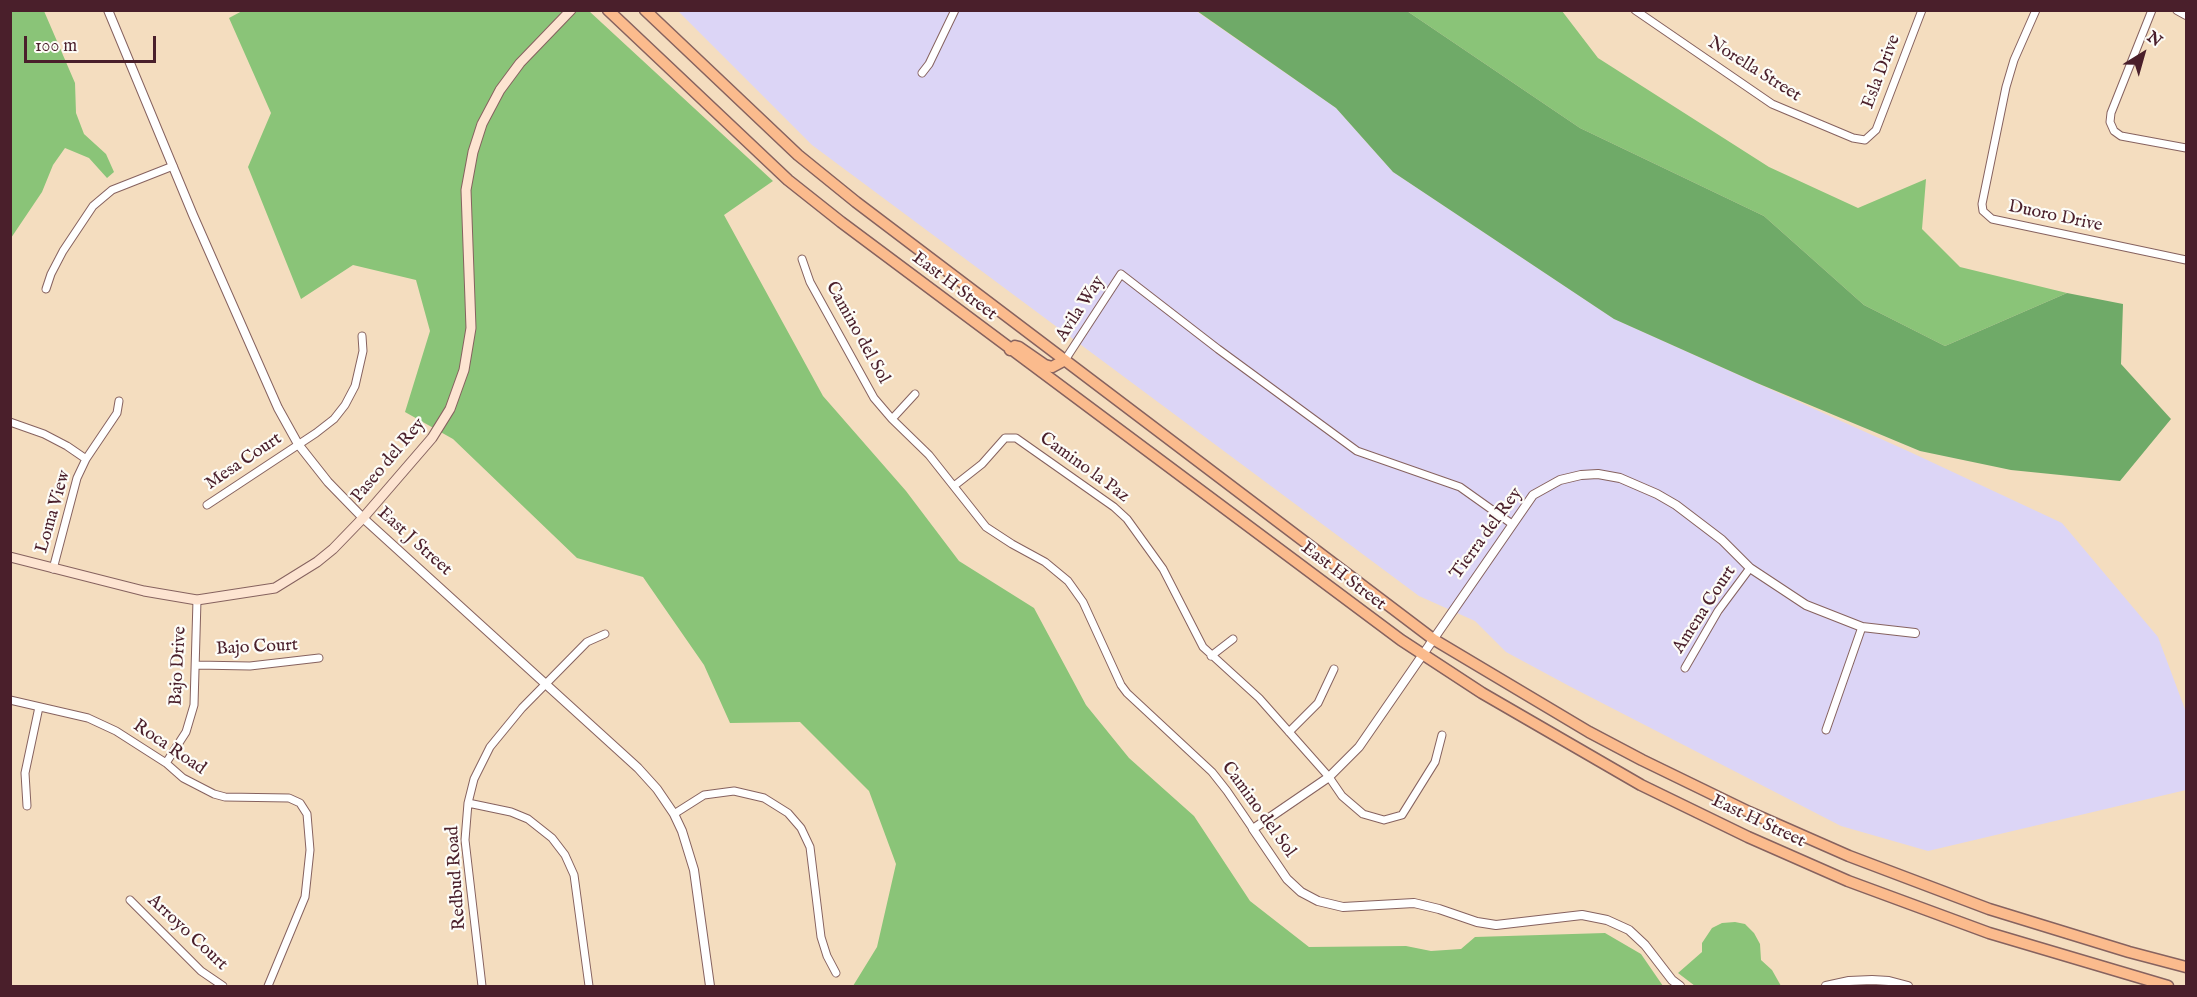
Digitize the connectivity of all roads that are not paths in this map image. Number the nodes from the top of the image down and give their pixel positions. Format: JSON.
{"nodes":[{"id":1,"x":108,"y":10,"type":"edge"},
{"id":2,"x":571,"y":10,"type":"edge"},
{"id":3,"x":608,"y":10,"type":"edge"},
{"id":4,"x":645,"y":10,"type":"edge"},
{"id":5,"x":955,"y":10,"type":"edge"},
{"id":6,"x":1635,"y":10,"type":"edge"},
{"id":7,"x":1922,"y":10,"type":"edge"},
{"id":8,"x":2036,"y":10,"type":"edge"},
{"id":9,"x":2152,"y":10,"type":"edge"},
{"id":10,"x":2177,"y":10,"type":"edge"},
{"id":11,"x":2187,"y":15,"type":"edge"},
{"id":12,"x":922,"y":73,"type":"dead end"},
{"id":13,"x":1865,"y":140,"type":"joint"},
{"id":14,"x":2187,"y":148,"type":"edge"},
{"id":15,"x":173,"y":166,"type":"junction"},
{"id":16,"x":802,"y":259,"type":"dead end"},
{"id":17,"x":2187,"y":260,"type":"edge"},
{"id":18,"x":46,"y":289,"type":"dead end"},
{"id":19,"x":362,"y":336,"type":"dead end"},
{"id":20,"x":1010,"y":350,"type":"junction"},
{"id":21,"x":1065,"y":360,"type":"junction"},
{"id":22,"x":915,"y":394,"type":"dead end"},
{"id":23,"x":119,"y":401,"type":"dead end"},
{"id":24,"x":892,"y":419,"type":"junction"},
{"id":25,"x":10,"y":422,"type":"edge"},
{"id":26,"x":298,"y":444,"type":"junction"},
{"id":27,"x":86,"y":459,"type":"junction"},
{"id":28,"x":954,"y":486,"type":"junction"},
{"id":29,"x":207,"y":505,"type":"dead end"},
{"id":30,"x":363,"y":518,"type":"junction"},
{"id":31,"x":1512,"y":524,"type":"junction"},
{"id":32,"x":10,"y":557,"type":"edge"},
{"id":33,"x":1750,"y":568,"type":"junction"},
{"id":34,"x":53,"y":569,"type":"junction"},
{"id":35,"x":196,"y":600,"type":"junction"},
{"id":36,"x":1862,"y":627,"type":"junction"},
{"id":37,"x":1915,"y":633,"type":"dead end"},
{"id":38,"x":605,"y":634,"type":"dead end"},
{"id":39,"x":1233,"y":639,"type":"dead end"},
{"id":40,"x":1433,"y":639,"type":"junction"},
{"id":41,"x":1211,"y":656,"type":"junction"},
{"id":42,"x":1423,"y":656,"type":"junction"},
{"id":43,"x":320,"y":658,"type":"dead end"},
{"id":44,"x":196,"y":665,"type":"junction"},
{"id":45,"x":1685,"y":668,"type":"dead end"},
{"id":46,"x":1334,"y":669,"type":"dead end"},
{"id":47,"x":546,"y":684,"type":"junction"},
{"id":48,"x":10,"y":700,"type":"edge"},
{"id":49,"x":39,"y":707,"type":"junction"},
{"id":50,"x":1826,"y":730,"type":"dead end"},
{"id":51,"x":1289,"y":732,"type":"junction"},
{"id":52,"x":1442,"y":735,"type":"dead end"},
{"id":53,"x":166,"y":763,"type":"junction"},
{"id":54,"x":1329,"y":777,"type":"junction"},
{"id":55,"x":468,"y":803,"type":"junction"},
{"id":56,"x":27,"y":806,"type":"dead end"},
{"id":57,"x":674,"y":814,"type":"junction"},
{"id":58,"x":1253,"y":829,"type":"junction"},
{"id":59,"x":130,"y":900,"type":"dead end"},
{"id":60,"x":2187,"y":967,"type":"edge"},
{"id":61,"x":836,"y":973,"type":"dead end"},
{"id":62,"x":223,"y":987,"type":"edge"},
{"id":63,"x":268,"y":987,"type":"edge"},
{"id":64,"x":482,"y":987,"type":"edge"},
{"id":65,"x":589,"y":987,"type":"edge"},
{"id":66,"x":710,"y":987,"type":"edge"},
{"id":67,"x":1680,"y":987,"type":"edge"},
{"id":68,"x":1827,"y":987,"type":"edge"},
{"id":69,"x":1908,"y":987,"type":"edge"},
{"id":70,"x":2168,"y":987,"type":"edge"}],
"edges":[{"from":1,"to":15,"type":"street","name":"East J Street"},
{"from":2,"to":30,"type":"main road","name":"Paseo del Rey"},
{"from":3,"to":20,"type":"main road","name":"East H Street"},
{"from":4,"to":21,"type":"main road","name":"East H Street"},
{"from":5,"to":12,"type":"street"},
{"from":6,"to":13,"type":"street","name":"Norella Street"},
{"from":7,"to":13,"type":"street","name":"Esla Drive"},
{"from":8,"to":17,"type":"street","name":"Duoro Drive"},
{"from":9,"to":14,"type":"street"},
{"from":10,"to":11,"type":"street"},
{"from":15,"to":18,"type":"street"},
{"from":15,"to":26,"type":"street","name":"East J Street"},
{"from":16,"to":24,"type":"street","name":"Camino del Sol"},
{"from":19,"to":26,"type":"street","name":"Mesa Court"},
{"from":20,"to":21,"type":"main road"},
{"from":20,"to":42,"type":"main road","name":"East H Street"},
{"from":21,"to":31,"type":"street","name":"Avila Way"},
{"from":21,"to":40,"type":"main road","name":"East H Street"},
{"from":22,"to":24,"type":"street","name":"Camino del Sol"},
{"from":23,"to":27,"type":"street","name":"Loma View"},
{"from":24,"to":28,"type":"street","name":"Camino del Sol"},
{"from":25,"to":27,"type":"street"},
{"from":26,"to":29,"type":"street","name":"Mesa Court"},
{"from":26,"to":30,"type":"street","name":"East J Street"},
{"from":27,"to":34,"type":"street","name":"Loma View"},
{"from":28,"to":41,"type":"street","name":"Camino la Paz"},
{"from":28,"to":58,"type":"street","name":"Camino del Sol"},
{"from":30,"to":35,"type":"main road","name":"Paseo del Rey"},
{"from":30,"to":47,"type":"street","name":"East J Street"},
{"from":31,"to":33,"type":"street","name":"Tierra del Rey"},
{"from":31,"to":40,"type":"street","name":"Tierra del Rey"},
{"from":32,"to":34,"type":"main road","name":"Paseo del Rey"},
{"from":33,"to":36,"type":"street","name":"Tierra del Rey"},
{"from":33,"to":45,"type":"street","name":"Amena Court"},
{"from":34,"to":35,"type":"main road","name":"Paseo del Rey"},
{"from":35,"to":44,"type":"street","name":"Bajo Drive"},
{"from":36,"to":37,"type":"street","name":"Tierra del Rey"},
{"from":36,"to":50,"type":"street"},
{"from":38,"to":47,"type":"street","name":"Redbud Road"},
{"from":39,"to":41,"type":"street"},
{"from":40,"to":42,"type":"street","name":"Tierra del Rey"},
{"from":40,"to":60,"type":"main road","name":"East H Street"},
{"from":41,"to":51,"type":"street","name":"Camino la Paz"},
{"from":42,"to":54,"type":"street","name":"Tierra del Rey"},
{"from":42,"to":70,"type":"main road","name":"East H Street"},
{"from":43,"to":44,"type":"street","name":"Bajo Court"},
{"from":44,"to":53,"type":"street","name":"Bajo Drive"},
{"from":46,"to":51,"type":"street"},
{"from":47,"to":55,"type":"street","name":"Redbud Road"},
{"from":47,"to":57,"type":"street","name":"East J Street"},
{"from":48,"to":49,"type":"street","name":"Roca Road"},
{"from":49,"to":53,"type":"street","name":"Roca Road"},
{"from":49,"to":56,"type":"street"},
{"from":51,"to":54,"type":"street","name":"Camino la Paz"},
{"from":52,"to":54,"type":"street","name":"Camino la Paz"},
{"from":53,"to":63,"type":"street","name":"Roca Road"},
{"from":54,"to":58,"type":"street","name":"Tierra del Rey"},
{"from":55,"to":64,"type":"street","name":"Redbud Road"},
{"from":55,"to":65,"type":"street"},
{"from":57,"to":61,"type":"street"},
{"from":57,"to":66,"type":"street","name":"East J Street"},
{"from":58,"to":67,"type":"street","name":"Camino del Sol"},
{"from":59,"to":62,"type":"street","name":"Arroyo Court"},
{"from":68,"to":69,"type":"street"}]}
